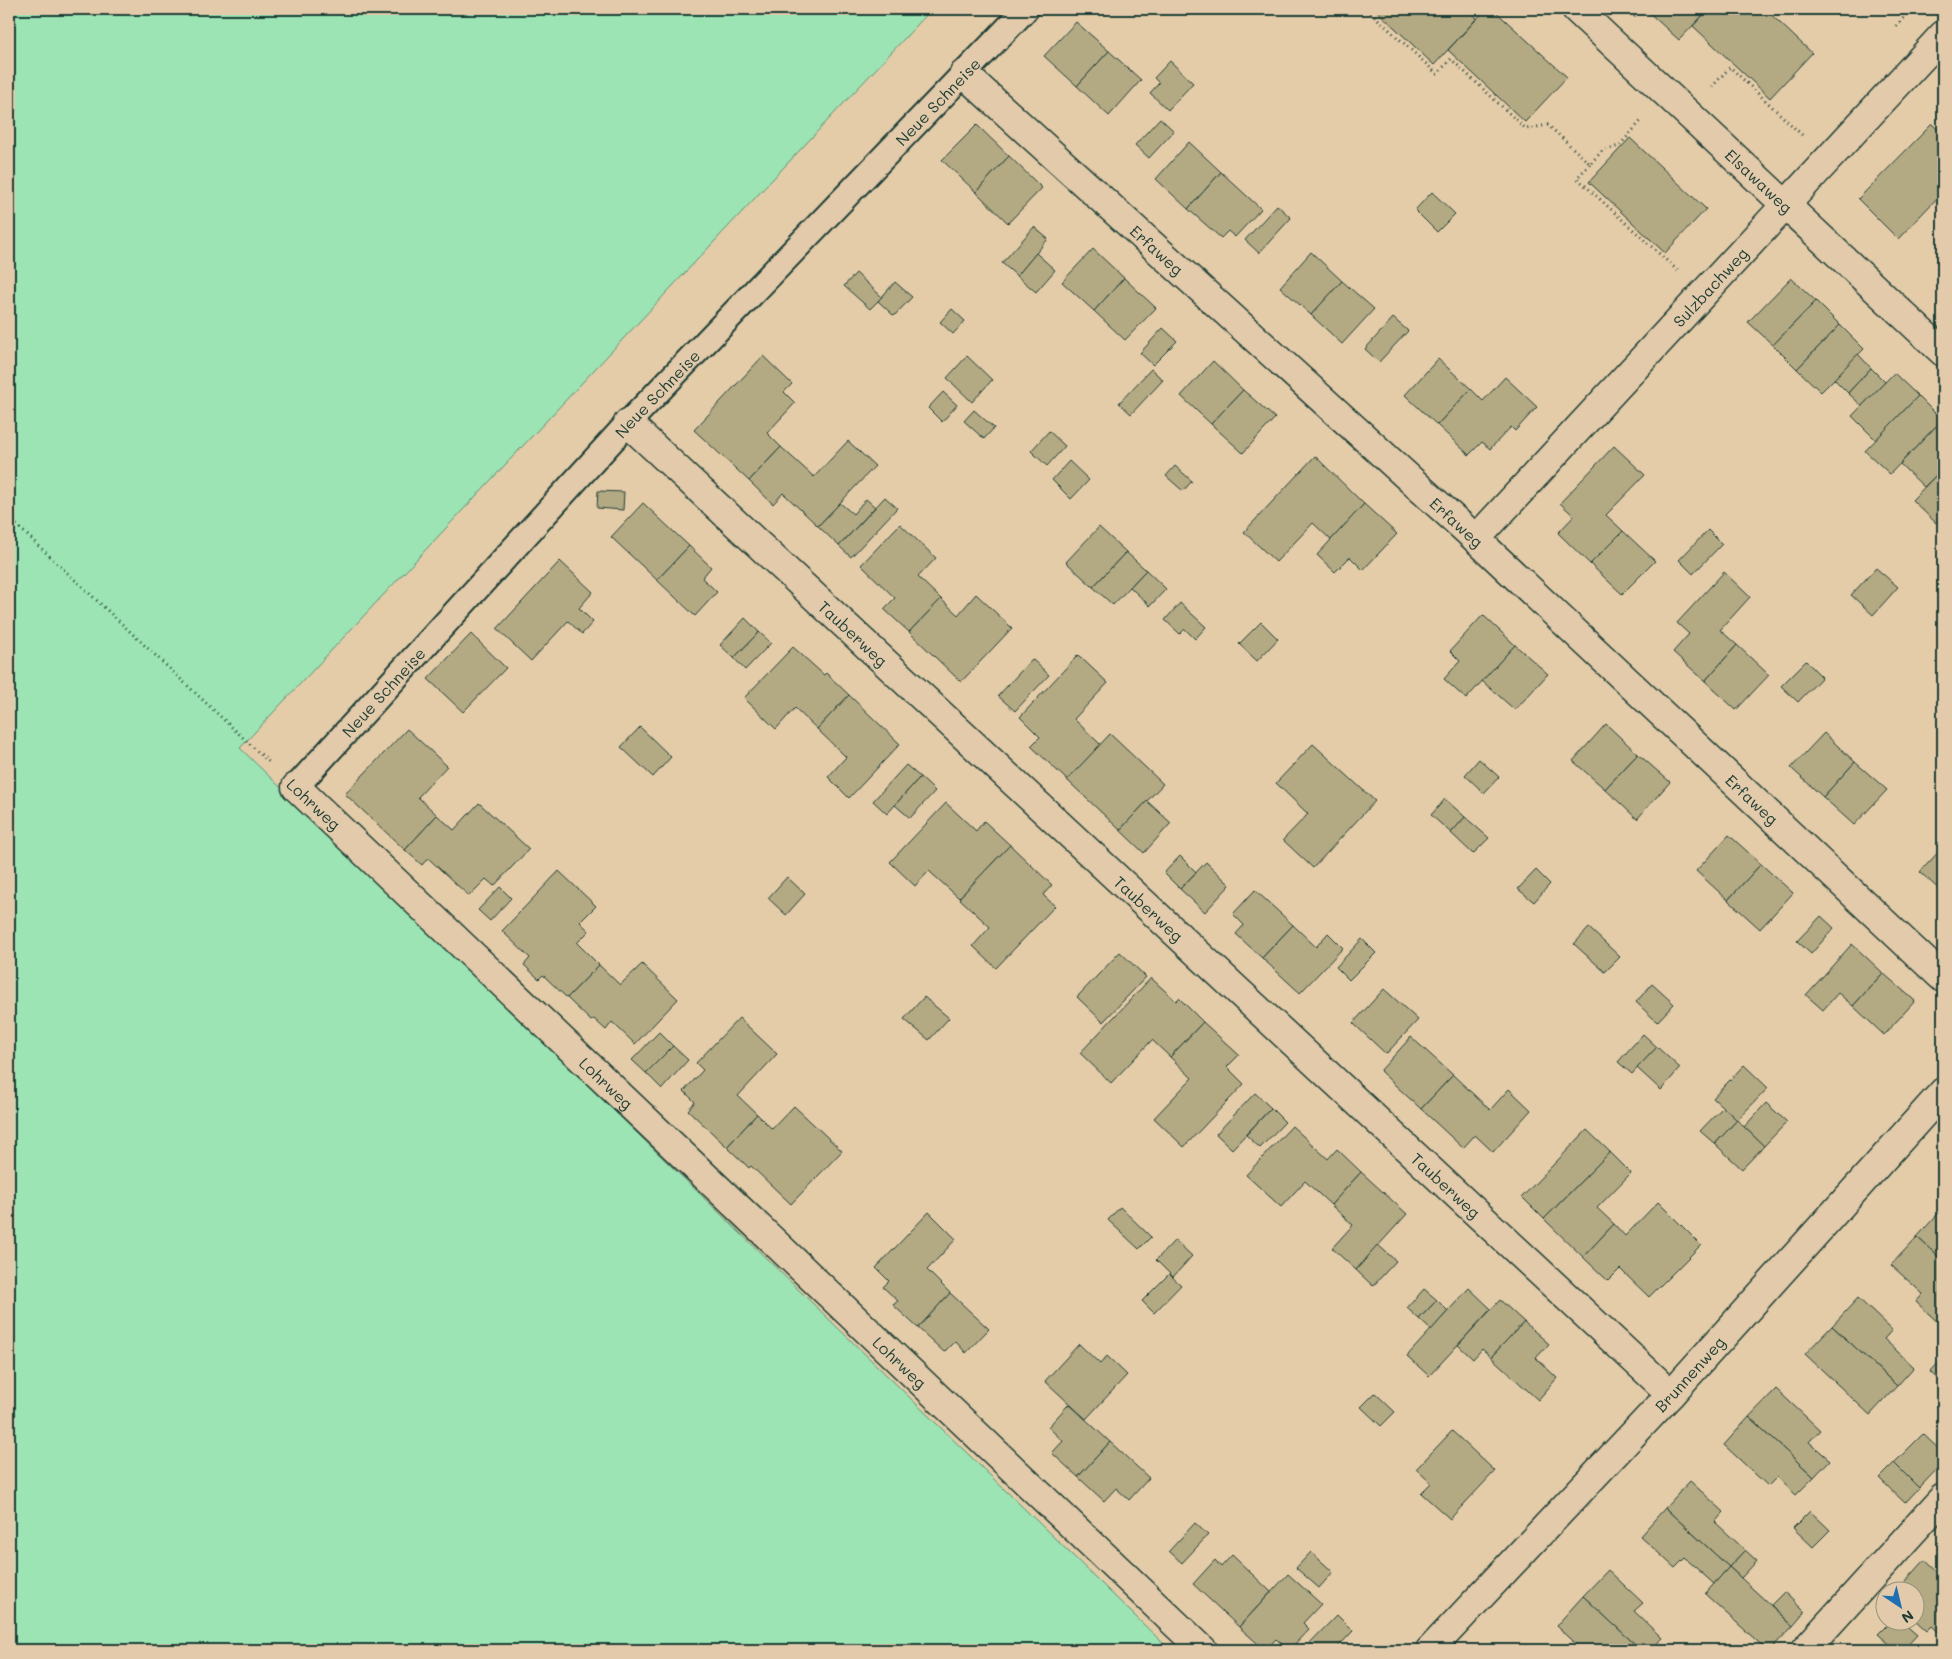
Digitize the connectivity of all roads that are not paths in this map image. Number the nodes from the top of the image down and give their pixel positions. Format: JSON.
{"nodes":[{"id":1,"x":1026,"y":9,"type":"edge"},
{"id":2,"x":1576,"y":9,"type":"edge"},
{"id":3,"x":1943,"y":35,"type":"edge"},
{"id":4,"x":964,"y":74,"type":"junction"},
{"id":5,"x":1786,"y":205,"type":"junction"},
{"id":6,"x":1943,"y":352,"type":"edge"},
{"id":7,"x":628,"y":423,"type":"junction"},
{"id":8,"x":1476,"y":539,"type":"junction"},
{"id":9,"x":296,"y":787,"type":"joint"},
{"id":10,"x":1943,"y":978,"type":"edge"},
{"id":11,"x":1943,"y":1092,"type":"edge"},
{"id":12,"x":1671,"y":1394,"type":"junction"},
{"id":13,"x":1943,"y":1498,"type":"edge"},
{"id":14,"x":1203,"y":1650,"type":"edge"},
{"id":15,"x":1430,"y":1650,"type":"edge"},
{"id":16,"x":1804,"y":1650,"type":"edge"}],
"edges":[{"from":1,"to":4,"type":"lane","name":"Neue Schneise"},
{"from":2,"to":5,"type":"street","name":"Elsawaweg"},
{"from":3,"to":5,"type":"street","name":"Sulzbachweg"},
{"from":4,"to":7,"type":"lane","name":"Neue Schneise"},
{"from":4,"to":8,"type":"street","name":"Erfaweg"},
{"from":5,"to":6,"type":"street","name":"Elsawaweg"},
{"from":5,"to":8,"type":"street","name":"Sulzbachweg"},
{"from":7,"to":9,"type":"lane","name":"Neue Schneise"},
{"from":7,"to":12,"type":"street","name":"Tauberweg"},
{"from":8,"to":10,"type":"street","name":"Erfaweg"},
{"from":9,"to":14,"type":"street","name":"Lohrweg"},
{"from":11,"to":12,"type":"street","name":"Brunnenweg"},
{"from":12,"to":15,"type":"street","name":"Brunnenweg"},
{"from":13,"to":16,"type":"street"}]}
